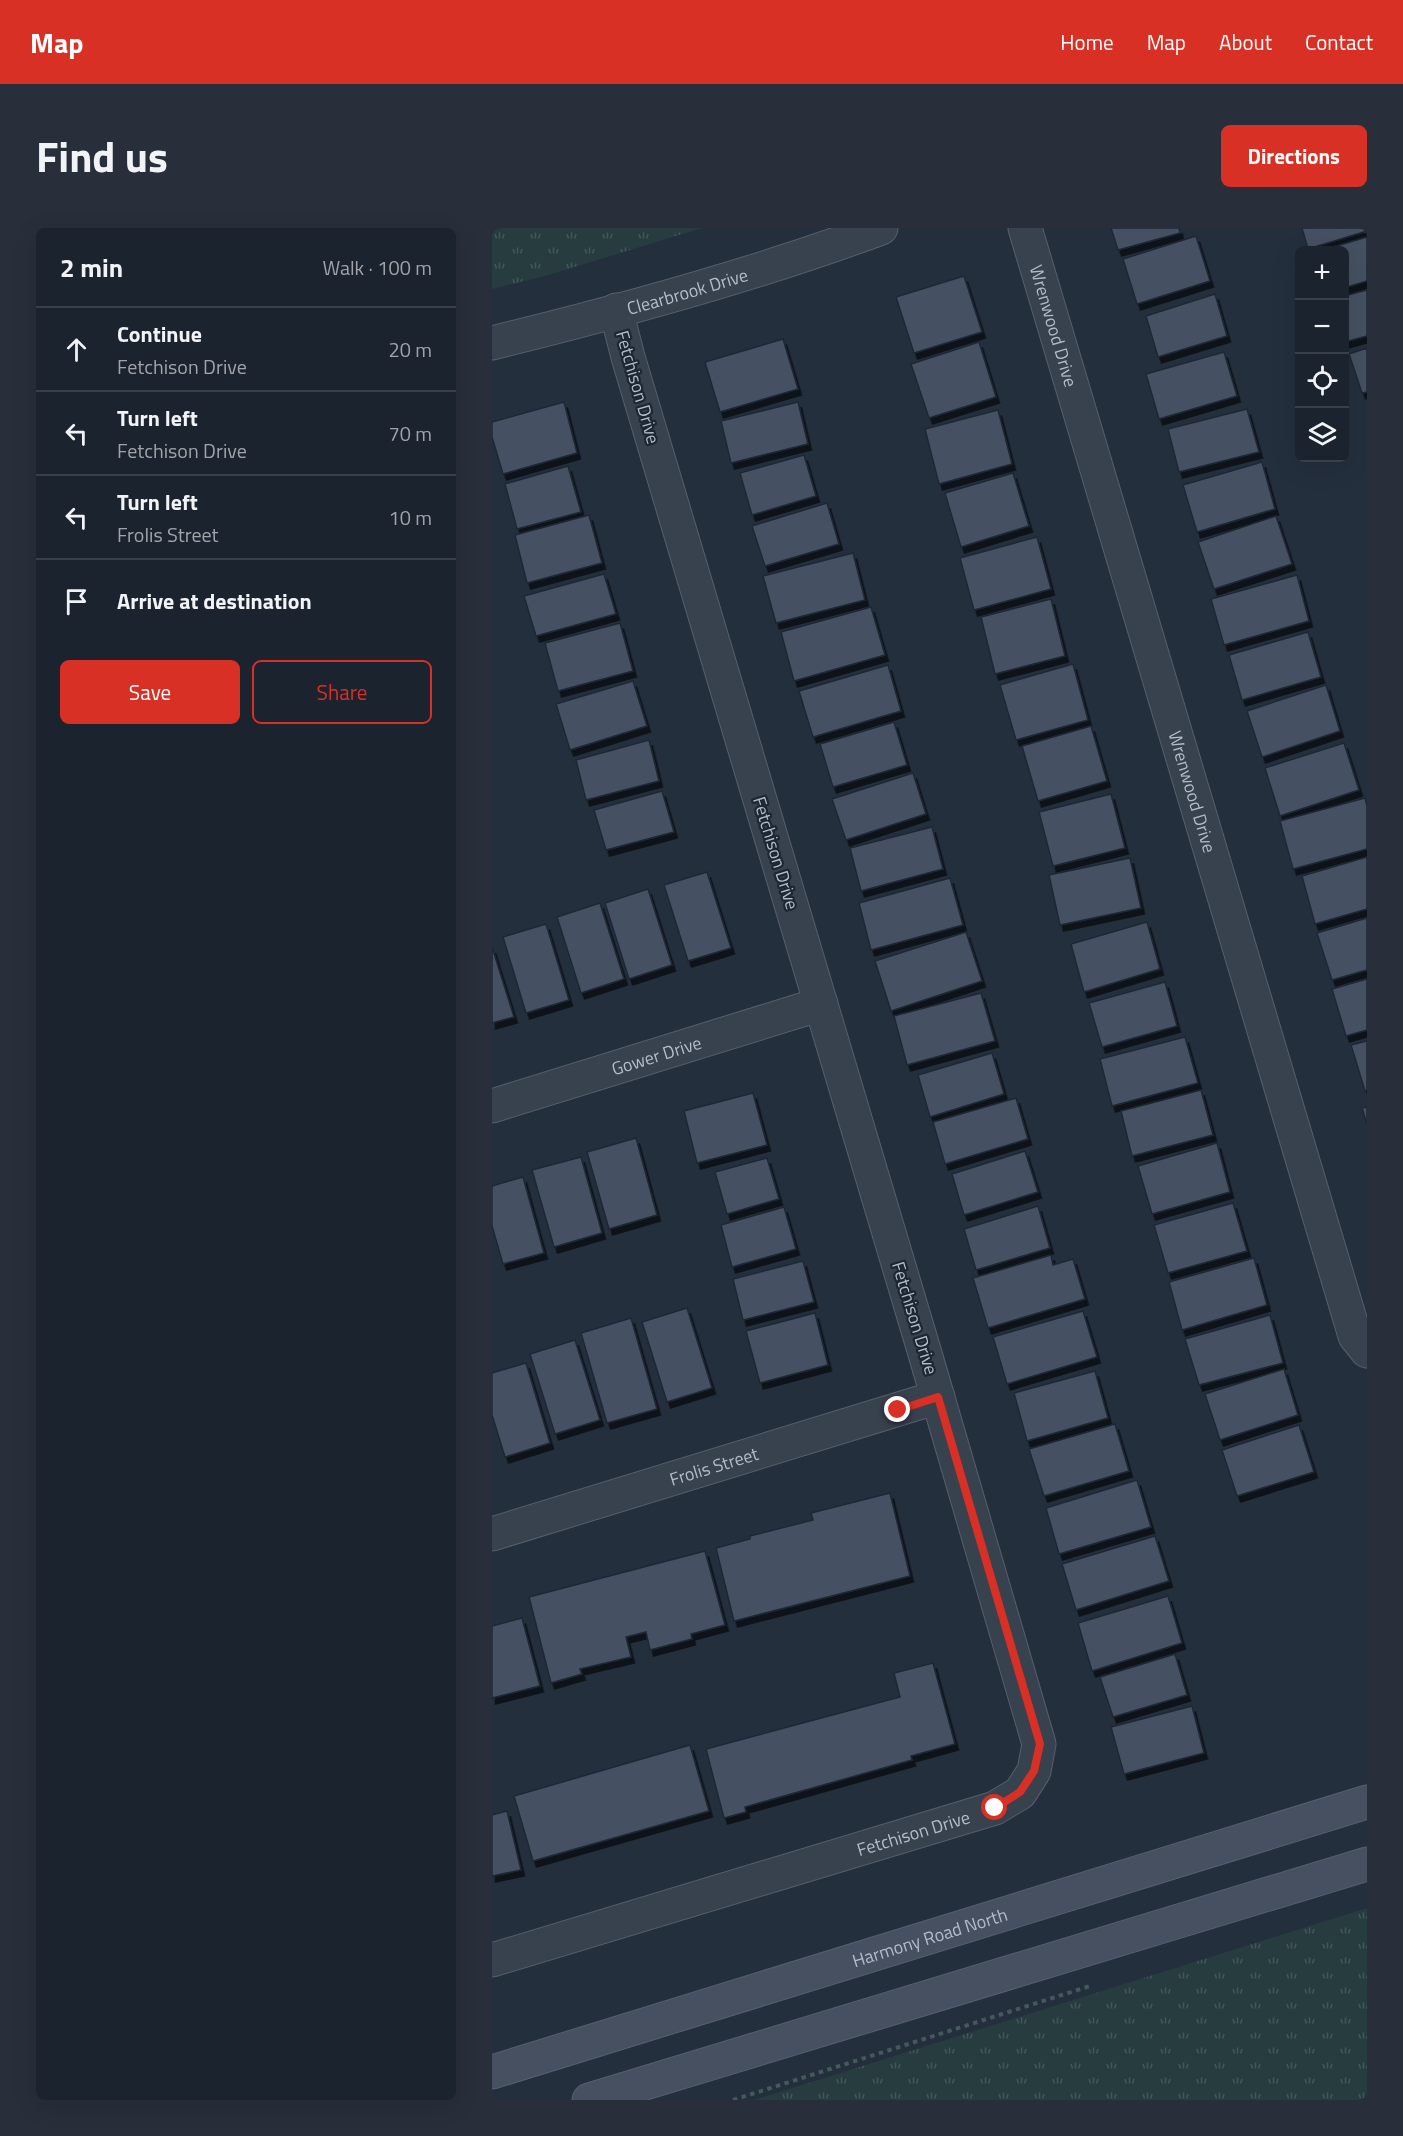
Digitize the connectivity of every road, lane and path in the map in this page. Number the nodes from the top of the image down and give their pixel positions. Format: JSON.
{"nodes":[{"id":1,"x":882,"y":228,"type":"edge"},
{"id":2,"x":1025,"y":228,"type":"edge"},
{"id":3,"x":616,"y":310,"type":"junction"},
{"id":4,"x":492,"y":344,"type":"edge"},
{"id":5,"x":821,"y":1004,"type":"junction"},
{"id":6,"x":492,"y":1106,"type":"edge"},
{"id":7,"x":1367,"y":1352,"type":"edge"},
{"id":8,"x":938,"y":1397,"type":"junction"},
{"id":9,"x":492,"y":1534,"type":"edge"},
{"id":10,"x":1367,"y":1802,"type":"edge"},
{"id":11,"x":1367,"y":1864,"type":"edge"},
{"id":12,"x":492,"y":1960,"type":"edge"},
{"id":13,"x":1092,"y":1985,"type":"dead end"},
{"id":14,"x":492,"y":2072,"type":"edge"},
{"id":15,"x":589,"y":2100,"type":"edge"},
{"id":16,"x":733,"y":2100,"type":"edge"}],
"edges":[{"from":1,"to":3,"type":"street","name":"Clearbrook Drive"},
{"from":2,"to":7,"type":"street","name":"Wrenwood Drive"},
{"from":3,"to":4,"type":"street","name":"Clearbrook Drive"},
{"from":3,"to":5,"type":"street","name":"Fetchison Drive"},
{"from":5,"to":6,"type":"street","name":"Gower Drive"},
{"from":5,"to":8,"type":"street","name":"Fetchison Drive"},
{"from":8,"to":9,"type":"street","name":"Frolis Street"},
{"from":8,"to":12,"type":"street","name":"Fetchison Drive"},
{"from":10,"to":14,"type":"main road","name":"Harmony Road North"},
{"from":11,"to":15,"type":"main road"},
{"from":13,"to":16,"type":"path"}]}
